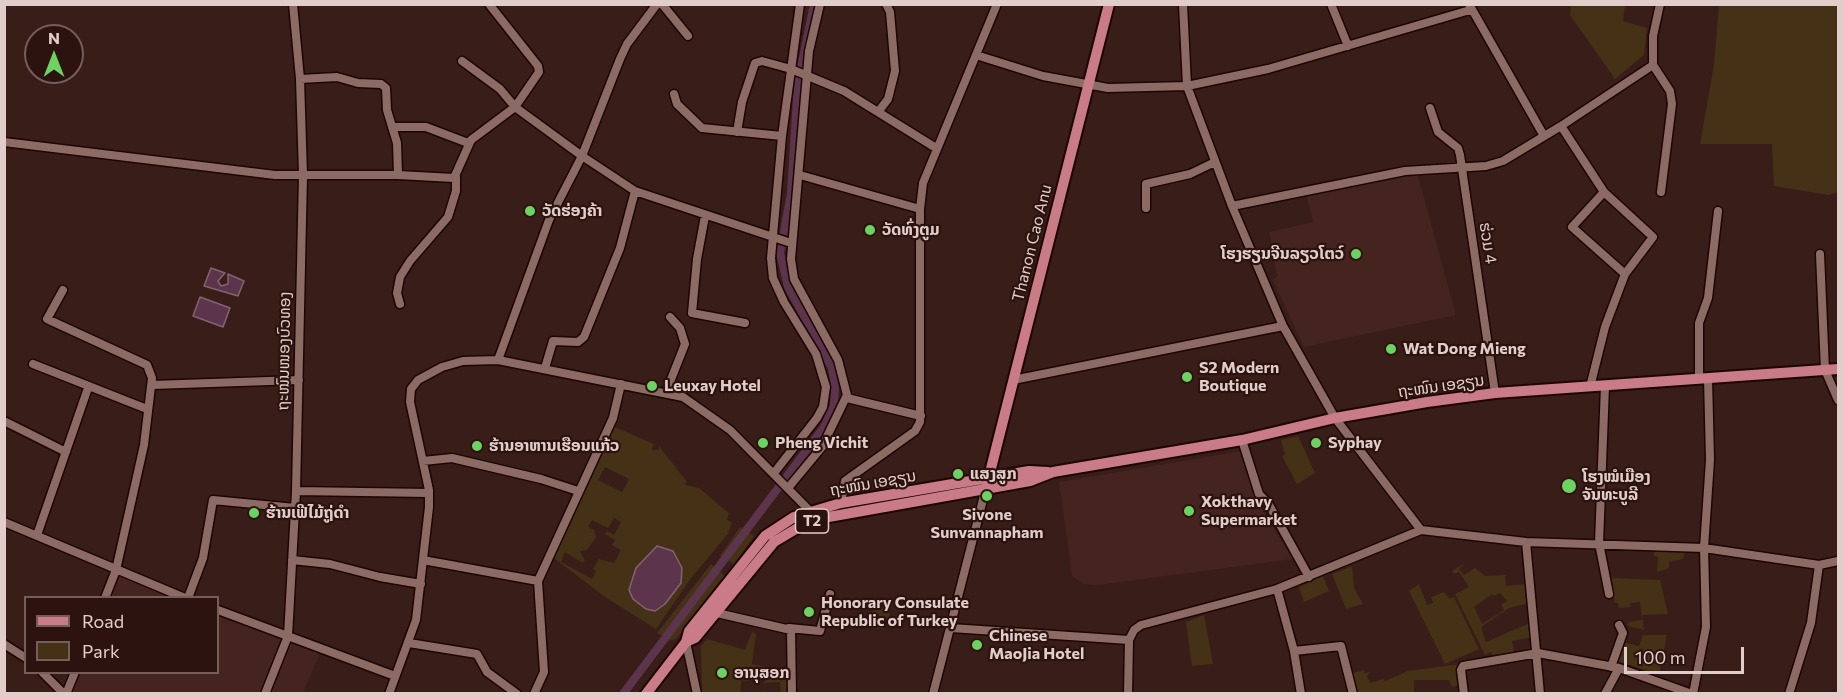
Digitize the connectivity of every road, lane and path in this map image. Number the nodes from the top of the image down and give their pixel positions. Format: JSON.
{"nodes":[{"id":1,"x":294,"y":4,"type":"edge"},
{"id":2,"x":489,"y":4,"type":"edge"},
{"id":3,"x":657,"y":4,"type":"edge"},
{"id":4,"x":662,"y":4,"type":"edge"},
{"id":5,"x":800,"y":4,"type":"edge"},
{"id":6,"x":820,"y":4,"type":"edge"},
{"id":7,"x":886,"y":4,"type":"edge"},
{"id":8,"x":997,"y":4,"type":"edge"},
{"id":9,"x":1109,"y":4,"type":"edge"},
{"id":10,"x":1183,"y":4,"type":"edge"},
{"id":11,"x":1331,"y":4,"type":"edge"},
{"id":12,"x":1660,"y":4,"type":"edge"},
{"id":13,"x":1470,"y":7,"type":"edge"},
{"id":14,"x":688,"y":36,"type":"dead end"},
{"id":15,"x":1348,"y":46,"type":"junction"},
{"id":16,"x":976,"y":55,"type":"junction"},
{"id":17,"x":462,"y":61,"type":"dead end"},
{"id":18,"x":1653,"y":65,"type":"junction"},
{"id":19,"x":792,"y":70,"type":"junction"},
{"id":20,"x":805,"y":75,"type":"junction"},
{"id":21,"x":300,"y":79,"type":"junction"},
{"id":22,"x":1088,"y":83,"type":"junction"},
{"id":23,"x":1187,"y":86,"type":"junction"},
{"id":24,"x":674,"y":94,"type":"dead end"},
{"id":25,"x":515,"y":106,"type":"junction"},
{"id":26,"x":1430,"y":108,"type":"dead end"},
{"id":27,"x":878,"y":112,"type":"junction"},
{"id":28,"x":1562,"y":126,"type":"junction"},
{"id":29,"x":392,"y":127,"type":"junction"},
{"id":30,"x":737,"y":132,"type":"junction"},
{"id":31,"x":782,"y":136,"type":"junction"},
{"id":32,"x":1544,"y":136,"type":"junction"},
{"id":33,"x":4,"y":142,"type":"edge"},
{"id":34,"x":468,"y":144,"type":"junction"},
{"id":35,"x":936,"y":148,"type":"junction"},
{"id":36,"x":582,"y":156,"type":"junction"},
{"id":37,"x":1215,"y":162,"type":"junction"},
{"id":38,"x":1461,"y":166,"type":"junction"},
{"id":39,"x":303,"y":175,"type":"junction"},
{"id":40,"x":398,"y":175,"type":"junction"},
{"id":41,"x":801,"y":175,"type":"junction"},
{"id":42,"x":456,"y":177,"type":"junction"},
{"id":43,"x":635,"y":191,"type":"junction"},
{"id":44,"x":1604,"y":192,"type":"junction"},
{"id":45,"x":1661,"y":192,"type":"dead end"},
{"id":46,"x":1232,"y":206,"type":"junction"},
{"id":47,"x":1146,"y":208,"type":"dead end"},
{"id":48,"x":920,"y":209,"type":"junction"},
{"id":49,"x":1718,"y":211,"type":"dead end"},
{"id":50,"x":705,"y":216,"type":"junction"},
{"id":51,"x":771,"y":239,"type":"junction"},
{"id":52,"x":791,"y":243,"type":"junction"},
{"id":53,"x":1820,"y":254,"type":"dead end"},
{"id":54,"x":1625,"y":274,"type":"junction"},
{"id":55,"x":63,"y":290,"type":"dead end"},
{"id":56,"x":400,"y":304,"type":"dead end"},
{"id":57,"x":670,"y":317,"type":"dead end"},
{"id":58,"x":745,"y":323,"type":"dead end"},
{"id":59,"x":1283,"y":326,"type":"junction"},
{"id":60,"x":498,"y":360,"type":"junction"},
{"id":61,"x":33,"y":364,"type":"dead end"},
{"id":62,"x":545,"y":368,"type":"junction"},
{"id":63,"x":1839,"y":369,"type":"edge"},
{"id":64,"x":1825,"y":370,"type":"junction"},
{"id":65,"x":1704,"y":378,"type":"junction"},
{"id":66,"x":299,"y":380,"type":"junction"},
{"id":67,"x":1013,"y":380,"type":"junction"},
{"id":68,"x":621,"y":384,"type":"junction"},
{"id":69,"x":152,"y":385,"type":"junction"},
{"id":70,"x":1605,"y":386,"type":"junction"},
{"id":71,"x":1590,"y":387,"type":"junction"},
{"id":72,"x":88,"y":388,"type":"junction"},
{"id":73,"x":666,"y":392,"type":"junction"},
{"id":74,"x":1495,"y":393,"type":"junction"},
{"id":75,"x":847,"y":398,"type":"junction"},
{"id":76,"x":1839,"y":400,"type":"edge"},
{"id":77,"x":147,"y":410,"type":"junction"},
{"id":78,"x":921,"y":416,"type":"junction"},
{"id":79,"x":1335,"y":418,"type":"junction"},
{"id":80,"x":4,"y":421,"type":"edge"},
{"id":81,"x":1242,"y":440,"type":"junction"},
{"id":82,"x":66,"y":452,"type":"junction"},
{"id":83,"x":423,"y":461,"type":"junction"},
{"id":84,"x":775,"y":474,"type":"junction"},
{"id":85,"x":988,"y":483,"type":"junction"},
{"id":86,"x":787,"y":487,"type":"junction"},
{"id":87,"x":296,"y":491,"type":"junction"},
{"id":88,"x":578,"y":491,"type":"junction"},
{"id":89,"x":429,"y":493,"type":"junction"},
{"id":90,"x":841,"y":503,"type":"junction"},
{"id":91,"x":295,"y":508,"type":"junction"},
{"id":92,"x":810,"y":511,"type":"junction"},
{"id":93,"x":4,"y":522,"type":"edge"},
{"id":94,"x":1421,"y":530,"type":"junction"},
{"id":95,"x":37,"y":535,"type":"junction"},
{"id":96,"x":1526,"y":542,"type":"junction"},
{"id":97,"x":1599,"y":543,"type":"junction"},
{"id":98,"x":1704,"y":548,"type":"junction"},
{"id":99,"x":292,"y":560,"type":"junction"},
{"id":100,"x":423,"y":560,"type":"junction"},
{"id":101,"x":1839,"y":561,"type":"edge"},
{"id":102,"x":1819,"y":565,"type":"junction"},
{"id":103,"x":116,"y":570,"type":"junction"},
{"id":104,"x":1309,"y":577,"type":"junction"},
{"id":105,"x":538,"y":581,"type":"junction"},
{"id":106,"x":421,"y":584,"type":"junction"},
{"id":107,"x":1277,"y":589,"type":"junction"},
{"id":108,"x":830,"y":594,"type":"dead end"},
{"id":109,"x":1609,"y":594,"type":"dead end"},
{"id":110,"x":105,"y":596,"type":"edge"},
{"id":111,"x":184,"y":596,"type":"edge"},
{"id":112,"x":187,"y":596,"type":"edge"},
{"id":113,"x":219,"y":610,"type":"edge"},
{"id":114,"x":717,"y":613,"type":"junction"},
{"id":115,"x":1619,"y":625,"type":"dead end"},
{"id":116,"x":789,"y":628,"type":"junction"},
{"id":117,"x":951,"y":628,"type":"junction"},
{"id":118,"x":288,"y":636,"type":"junction"},
{"id":119,"x":1129,"y":640,"type":"junction"},
{"id":120,"x":686,"y":642,"type":"junction"},
{"id":121,"x":409,"y":643,"type":"junction"},
{"id":122,"x":4,"y":644,"type":"edge"},
{"id":123,"x":1294,"y":651,"type":"junction"},
{"id":124,"x":1538,"y":653,"type":"junction"},
{"id":125,"x":24,"y":657,"type":"edge"},
{"id":126,"x":1615,"y":668,"type":"junction"},
{"id":127,"x":44,"y":674,"type":"edge"},
{"id":128,"x":74,"y":674,"type":"edge"},
{"id":129,"x":395,"y":676,"type":"junction"},
{"id":130,"x":65,"y":693,"type":"edge"},
{"id":131,"x":266,"y":693,"type":"edge"},
{"id":132,"x":389,"y":693,"type":"edge"},
{"id":133,"x":517,"y":693,"type":"edge"},
{"id":134,"x":534,"y":693,"type":"edge"},
{"id":135,"x":646,"y":693,"type":"edge"},
{"id":136,"x":697,"y":693,"type":"edge"},
{"id":137,"x":792,"y":693,"type":"edge"},
{"id":138,"x":933,"y":693,"type":"edge"},
{"id":139,"x":1128,"y":693,"type":"edge"},
{"id":140,"x":1301,"y":693,"type":"edge"},
{"id":141,"x":1353,"y":693,"type":"edge"},
{"id":142,"x":1464,"y":693,"type":"edge"},
{"id":143,"x":1540,"y":693,"type":"edge"},
{"id":144,"x":1605,"y":693,"type":"edge"},
{"id":145,"x":1693,"y":693,"type":"edge"},
{"id":146,"x":1789,"y":693,"type":"edge"}],
"edges":[{"from":1,"to":21,"type":"street","name":"ຖະໜົນໜອງບົວທອງ"},
{"from":2,"to":25,"type":"street"},
{"from":3,"to":36,"type":"street"},
{"from":4,"to":14,"type":"street"},
{"from":5,"to":19,"type":"street"},
{"from":6,"to":20,"type":"street"},
{"from":7,"to":27,"type":"street"},
{"from":8,"to":16,"type":"street"},
{"from":9,"to":22,"type":"main road","name":"Thanon Cao Anu"},
{"from":10,"to":23,"type":"street"},
{"from":11,"to":15,"type":"street"},
{"from":12,"to":18,"type":"street"},
{"from":13,"to":15,"type":"street"},
{"from":13,"to":32,"type":"street"},
{"from":15,"to":23,"type":"street"},
{"from":16,"to":22,"type":"street"},
{"from":16,"to":35,"type":"street"},
{"from":17,"to":25,"type":"street"},
{"from":18,"to":28,"type":"street"},
{"from":18,"to":45,"type":"street"},
{"from":19,"to":20,"type":"street"},
{"from":19,"to":30,"type":"street"},
{"from":19,"to":31,"type":"street"},
{"from":20,"to":27,"type":"street"},
{"from":20,"to":41,"type":"street"},
{"from":21,"to":29,"type":"street"},
{"from":21,"to":39,"type":"street","name":"ຖະໜົນໜອງບົວທອງ"},
{"from":22,"to":23,"type":"street"},
{"from":22,"to":67,"type":"main road","name":"Thanon Cao Anu"},
{"from":23,"to":37,"type":"street"},
{"from":24,"to":30,"type":"street"},
{"from":25,"to":34,"type":"street"},
{"from":25,"to":36,"type":"street"},
{"from":26,"to":38,"type":"street","name":"ຮ່ວມ 4"},
{"from":27,"to":35,"type":"street"},
{"from":28,"to":32,"type":"street"},
{"from":28,"to":44,"type":"street"},
{"from":29,"to":34,"type":"street"},
{"from":29,"to":40,"type":"street"},
{"from":30,"to":31,"type":"street"},
{"from":31,"to":51,"type":"street"},
{"from":32,"to":38,"type":"street"},
{"from":33,"to":39,"type":"street"},
{"from":34,"to":42,"type":"street"},
{"from":35,"to":48,"type":"street"},
{"from":36,"to":43,"type":"street"},
{"from":36,"to":60,"type":"street"},
{"from":37,"to":46,"type":"street"},
{"from":37,"to":47,"type":"street"},
{"from":38,"to":46,"type":"street"},
{"from":38,"to":74,"type":"street","name":"ຮ່ວມ 4"},
{"from":39,"to":40,"type":"street"},
{"from":39,"to":66,"type":"street","name":"ຖະໜົນໜອງບົວທອງ"},
{"from":40,"to":42,"type":"street"},
{"from":41,"to":48,"type":"street"},
{"from":41,"to":52,"type":"street"},
{"from":42,"to":56,"type":"street"},
{"from":43,"to":50,"type":"street"},
{"from":43,"to":62,"type":"street"},
{"from":44,"to":54,"type":"street"},
{"from":44,"to":54,"type":"street"},
{"from":46,"to":59,"type":"street"},
{"from":48,"to":78,"type":"street"},
{"from":49,"to":65,"type":"street"},
{"from":50,"to":51,"type":"street"},
{"from":50,"to":58,"type":"street"},
{"from":51,"to":52,"type":"street"},
{"from":51,"to":84,"type":"street"},
{"from":52,"to":75,"type":"street"},
{"from":53,"to":64,"type":"street"},
{"from":54,"to":71,"type":"street"},
{"from":55,"to":69,"type":"street"},
{"from":57,"to":73,"type":"street"},
{"from":59,"to":67,"type":"street"},
{"from":59,"to":79,"type":"street"},
{"from":60,"to":62,"type":"street"},
{"from":60,"to":83,"type":"street"},
{"from":61,"to":72,"type":"street"},
{"from":62,"to":68,"type":"street"},
{"from":63,"to":64,"type":"main road","name":"ຖະໜົນ ເອຊຽນ","number":"T2"},
{"from":64,"to":65,"type":"main road","name":"ຖະໜົນ ເອຊຽນ","number":"T2"},
{"from":64,"to":76,"type":"street"},
{"from":65,"to":70,"type":"main road","name":"ຖະໜົນ ເອຊຽນ","number":"T2"},
{"from":65,"to":98,"type":"street"},
{"from":66,"to":69,"type":"street"},
{"from":66,"to":87,"type":"street","name":"ຖະໜົນໜອງບົວທອງ"},
{"from":67,"to":85,"type":"main road","name":"Thanon Cao Anu"},
{"from":68,"to":73,"type":"street"},
{"from":68,"to":88,"type":"street"},
{"from":69,"to":77,"type":"street"},
{"from":70,"to":71,"type":"main road","name":"ຖະໜົນ ເອຊຽນ","number":"T2"},
{"from":70,"to":97,"type":"street"},
{"from":71,"to":74,"type":"main road","name":"ຖະໜົນ ເອຊຽນ","number":"T2"},
{"from":72,"to":77,"type":"street"},
{"from":72,"to":82,"type":"street"},
{"from":73,"to":84,"type":"street"},
{"from":74,"to":79,"type":"main road","name":"ຖະໜົນ ເອຊຽນ","number":"T2"},
{"from":75,"to":78,"type":"street"},
{"from":75,"to":86,"type":"street"},
{"from":77,"to":103,"type":"street"},
{"from":78,"to":90,"type":"street"},
{"from":79,"to":81,"type":"main road","name":"ຖະໜົນ ເອຊຽນ","number":"T2"},
{"from":79,"to":94,"type":"street"},
{"from":80,"to":82,"type":"street"},
{"from":81,"to":85,"type":"main road","name":"ຖະໜົນ ເອຊຽນ","number":"T2"},
{"from":81,"to":104,"type":"street"},
{"from":82,"to":95,"type":"street"},
{"from":83,"to":88,"type":"street"},
{"from":83,"to":89,"type":"street"},
{"from":84,"to":86,"type":"street"},
{"from":85,"to":90,"type":"main road","name":"ຖະໜົນ ເອຊຽນ","number":"T2"},
{"from":85,"to":114,"type":"main road","name":"ຖະໜົນ ເອຊຽນ","number":"T2"},
{"from":85,"to":117,"type":"street"},
{"from":86,"to":92,"type":"street"},
{"from":87,"to":89,"type":"street"},
{"from":87,"to":91,"type":"street","name":"ຖະໜົນໜອງບົວທອງ"},
{"from":88,"to":105,"type":"street"},
{"from":89,"to":100,"type":"street"},
{"from":90,"to":92,"type":"main road","name":"ຖະໜົນ ເອຊຽນ","number":"T2"},
{"from":91,"to":99,"type":"street","name":"ຖະໜົນໜອງບົວທອງ"},
{"from":91,"to":112,"type":"street"},
{"from":92,"to":120,"type":"main road","name":"ຖະໜົນ ເອຊຽນ","number":"T2"},
{"from":93,"to":95,"type":"street"},
{"from":94,"to":96,"type":"street"},
{"from":94,"to":104,"type":"street"},
{"from":95,"to":103,"type":"street"},
{"from":96,"to":97,"type":"street"},
{"from":96,"to":124,"type":"street"},
{"from":97,"to":98,"type":"street"},
{"from":97,"to":109,"type":"street"},
{"from":98,"to":102,"type":"street"},
{"from":98,"to":145,"type":"street"},
{"from":99,"to":106,"type":"street"},
{"from":99,"to":118,"type":"street","name":"ຖະໜົນໜອງບົວທອງ"},
{"from":100,"to":105,"type":"street"},
{"from":100,"to":106,"type":"street"},
{"from":101,"to":102,"type":"street"},
{"from":102,"to":146,"type":"street"},
{"from":103,"to":110,"type":"street"},
{"from":103,"to":111,"type":"street"},
{"from":104,"to":107,"type":"street"},
{"from":105,"to":134,"type":"street"},
{"from":106,"to":121,"type":"street"},
{"from":107,"to":119,"type":"street"},
{"from":107,"to":123,"type":"street"},
{"from":108,"to":116,"type":"street"},
{"from":113,"to":118,"type":"street"},
{"from":114,"to":116,"type":"street"},
{"from":114,"to":120,"type":"main road","name":"ຖະໜົນ ເອຊຽນ","number":"T2"},
{"from":115,"to":126,"type":"street"},
{"from":116,"to":137,"type":"street"},
{"from":117,"to":119,"type":"street"},
{"from":117,"to":138,"type":"street"},
{"from":118,"to":129,"type":"street"},
{"from":118,"to":131,"type":"street","name":"ຖະໜົນໜອງບົວທອງ"},
{"from":119,"to":139,"type":"street"},
{"from":120,"to":135,"type":"main road","name":"ຖະໜົນ ເອຊຽນ","number":"T2"},
{"from":120,"to":136,"type":"street"},
{"from":121,"to":129,"type":"street"},
{"from":121,"to":133,"type":"street"},
{"from":122,"to":125,"type":"street"},
{"from":123,"to":140,"type":"street"},
{"from":123,"to":141,"type":"street"},
{"from":124,"to":126,"type":"street"},
{"from":124,"to":142,"type":"street"},
{"from":124,"to":143,"type":"street"},
{"from":126,"to":144,"type":"street"},
{"from":126,"to":145,"type":"street"},
{"from":127,"to":130,"type":"street"},
{"from":128,"to":130,"type":"street"},
{"from":129,"to":132,"type":"street"}]}
